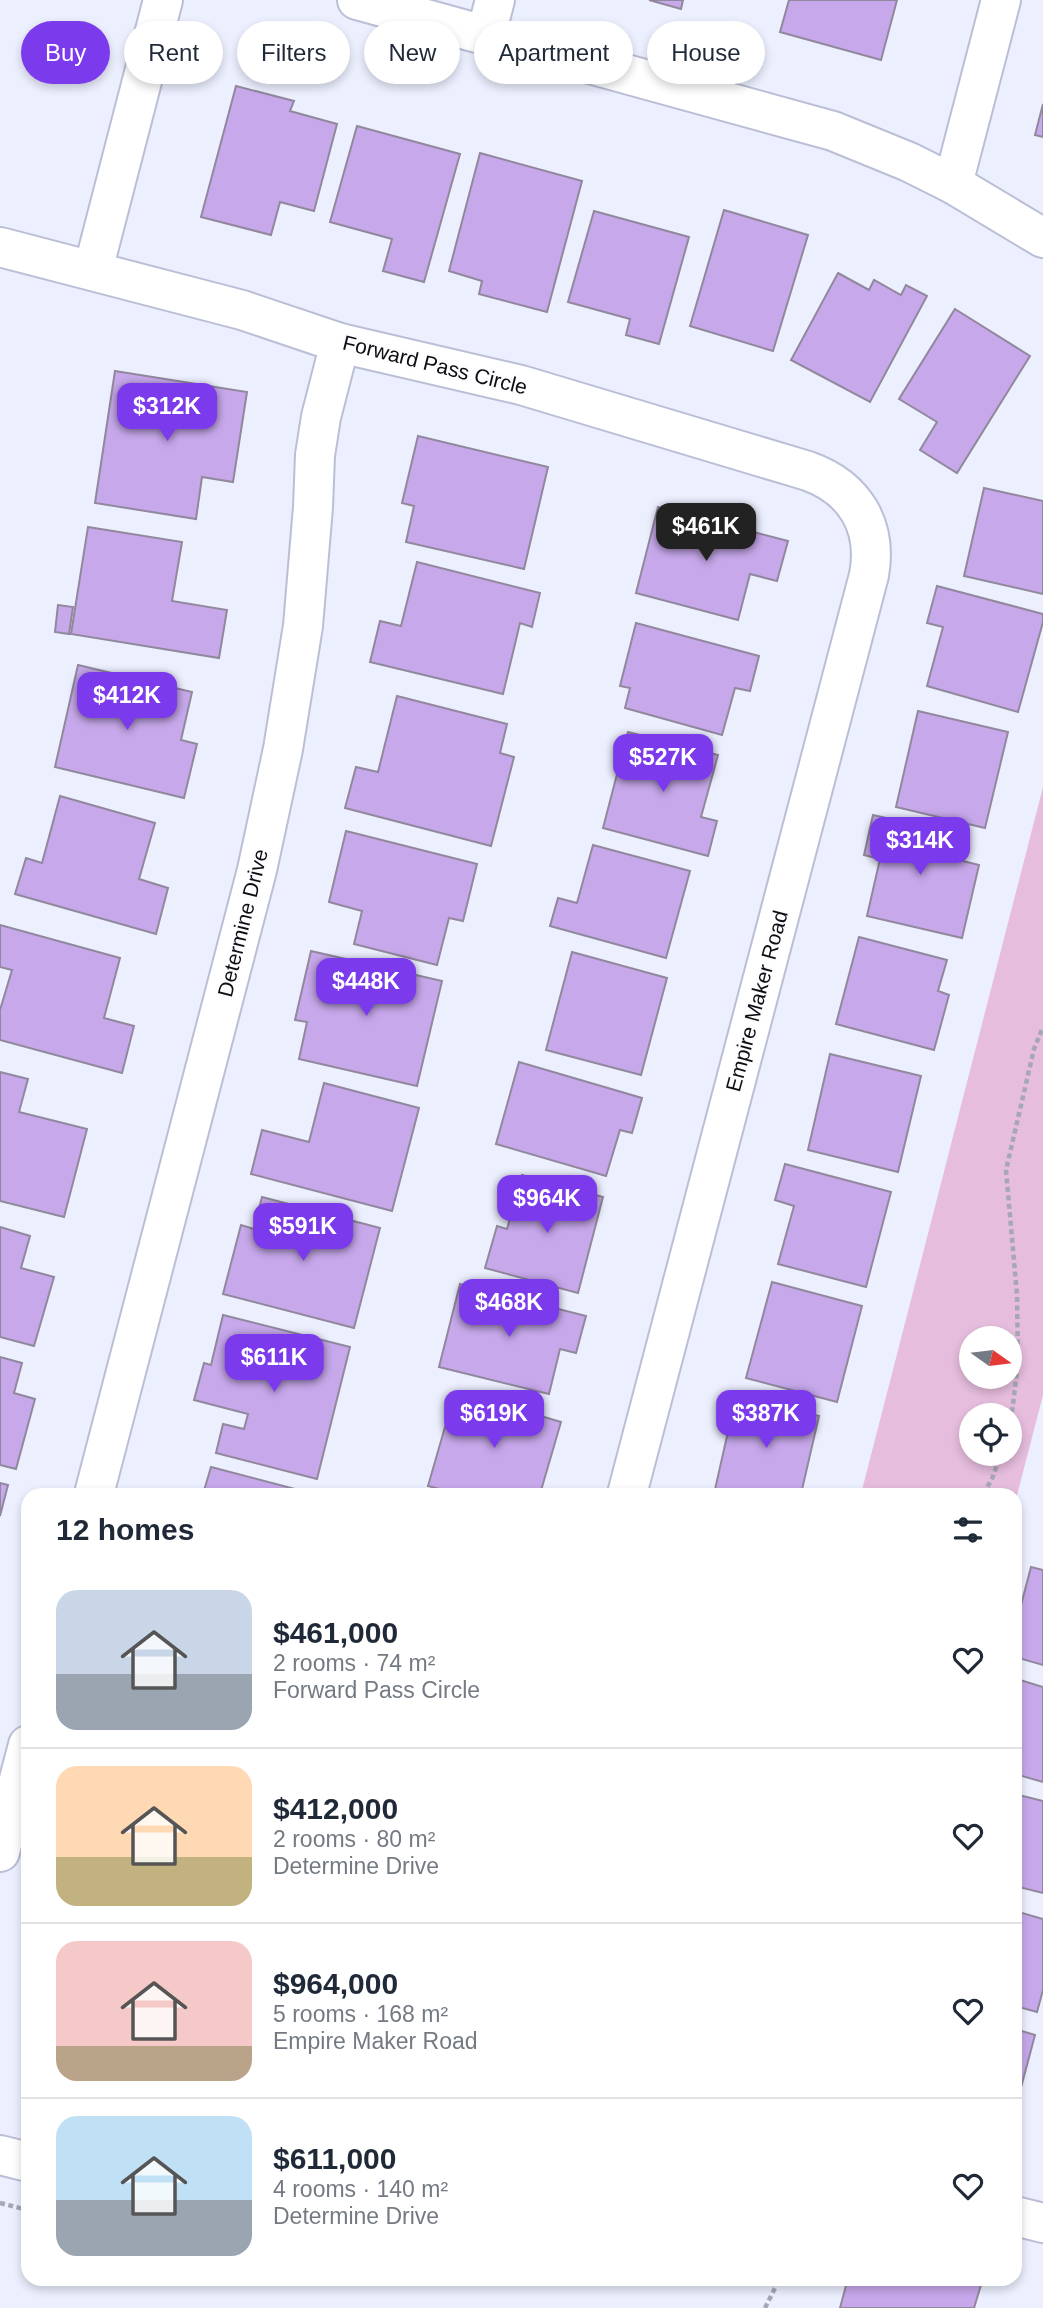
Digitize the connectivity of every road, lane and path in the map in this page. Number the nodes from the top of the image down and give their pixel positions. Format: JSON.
{"nodes":[{"id":1,"x":163,"y":0,"type":"edge"},
{"id":2,"x":357,"y":0,"type":"edge"},
{"id":3,"x":1001,"y":0,"type":"edge"},
{"id":4,"x":490,"y":17,"type":"edge"},
{"id":5,"x":953,"y":184,"type":"junction"},
{"id":6,"x":1043,"y":238,"type":"edge"},
{"id":7,"x":0,"y":247,"type":"edge"},
{"id":8,"x":93,"y":270,"type":"junction"},
{"id":9,"x":340,"y":343,"type":"junction"},
{"id":10,"x":858,"y":508,"type":"joint"},
{"id":11,"x":1043,"y":1027,"type":"edge"},
{"id":12,"x":1013,"y":1403,"type":"edge"},
{"id":13,"x":997,"y":1466,"type":"edge"},
{"id":14,"x":96,"y":1488,"type":"edge"},
{"id":15,"x":629,"y":1488,"type":"edge"},
{"id":16,"x":987,"y":1488,"type":"edge"},
{"id":17,"x":21,"y":1772,"type":"edge"},
{"id":18,"x":0,"y":1852,"type":"edge"},
{"id":19,"x":0,"y":2155,"type":"edge"},
{"id":20,"x":21,"y":2160,"type":"edge"},
{"id":21,"x":0,"y":2203,"type":"edge"},
{"id":22,"x":21,"y":2208,"type":"edge"},
{"id":23,"x":1022,"y":2218,"type":"edge"},
{"id":24,"x":1043,"y":2223,"type":"edge"},
{"id":25,"x":776,"y":2286,"type":"edge"},
{"id":26,"x":765,"y":2308,"type":"edge"}],
"edges":[{"from":1,"to":8,"type":"street"},
{"from":2,"to":4,"type":"street"},
{"from":3,"to":5,"type":"street"},
{"from":4,"to":5,"type":"street"},
{"from":5,"to":6,"type":"street"},
{"from":7,"to":8,"type":"street","name":"Forward Pass Circle"},
{"from":8,"to":9,"type":"street","name":"Forward Pass Circle"},
{"from":9,"to":10,"type":"street","name":"Forward Pass Circle"},
{"from":9,"to":14,"type":"street","name":"Determine Drive"},
{"from":10,"to":15,"type":"street","name":"Empire Maker Road"},
{"from":11,"to":12,"type":"path"},
{"from":13,"to":16,"type":"path"},
{"from":17,"to":18,"type":"street"},
{"from":19,"to":20,"type":"street"},
{"from":21,"to":22,"type":"path"},
{"from":23,"to":24,"type":"street"},
{"from":25,"to":26,"type":"path"}]}
